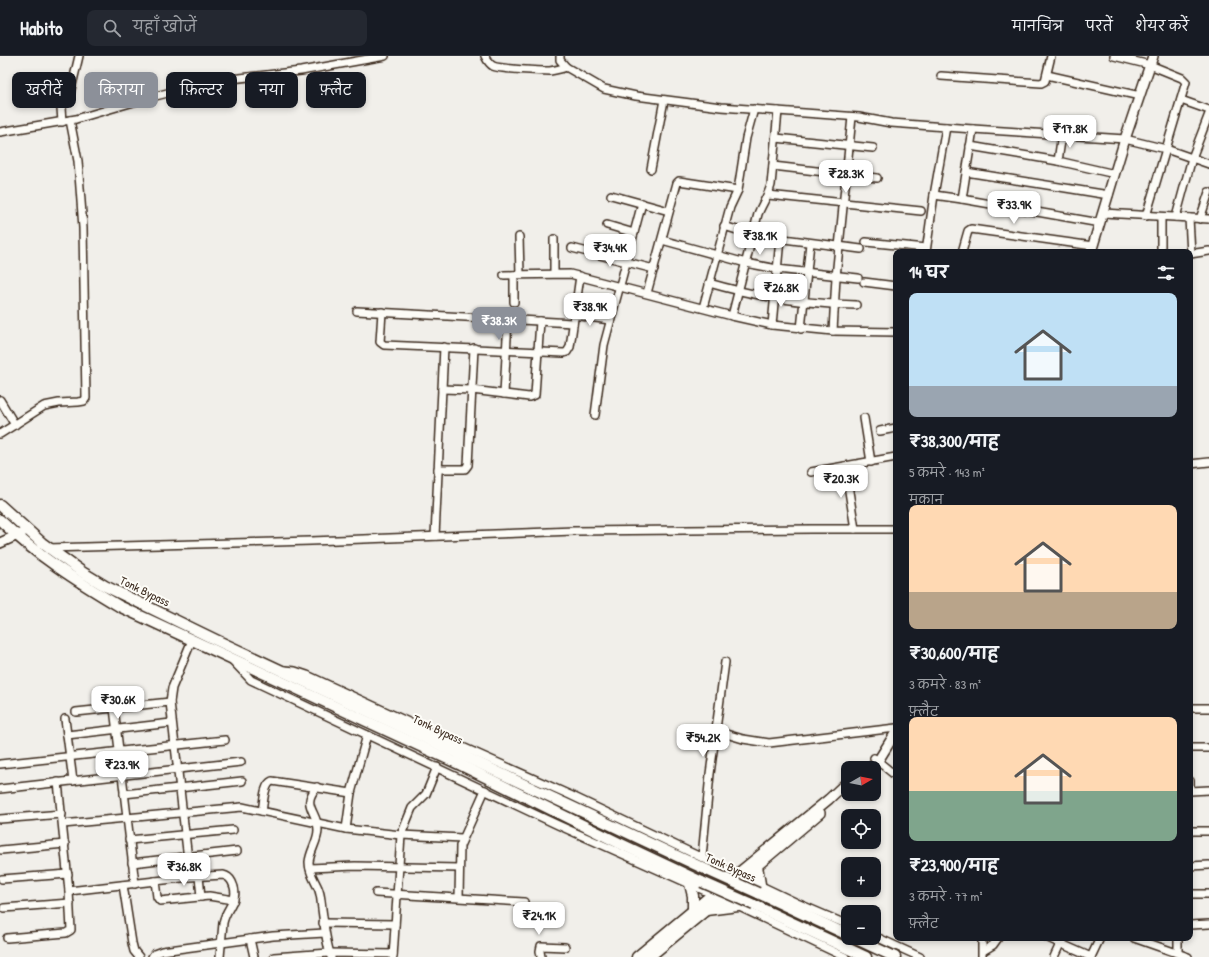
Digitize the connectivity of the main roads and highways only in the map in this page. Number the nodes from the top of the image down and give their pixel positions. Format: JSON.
{"nodes":[{"id":1,"x":1153,"y":56,"type":"edge"},
{"id":2,"x":1092,"y":249,"type":"edge"},
{"id":3,"x":0,"y":505,"type":"edge"},
{"id":4,"x":0,"y":520,"type":"edge"},
{"id":5,"x":27,"y":530,"type":"junction"},
{"id":6,"x":17,"y":536,"type":"junction"},
{"id":7,"x":0,"y":543,"type":"edge"},
{"id":8,"x":893,"y":737,"type":"edge"},
{"id":9,"x":876,"y":760,"type":"edge"},
{"id":10,"x":841,"y":788,"type":"edge"},
{"id":11,"x":841,"y":795,"type":"edge"},
{"id":12,"x":757,"y":866,"type":"junction"},
{"id":13,"x":741,"y":876,"type":"junction"},
{"id":14,"x":690,"y":884,"type":"road end"},
{"id":15,"x":759,"y":889,"type":"junction"},
{"id":16,"x":716,"y":896,"type":"junction"},
{"id":17,"x":738,"y":906,"type":"road end"},
{"id":18,"x":693,"y":910,"type":"junction"},
{"id":19,"x":705,"y":911,"type":"junction"},
{"id":20,"x":841,"y":931,"type":"edge"},
{"id":21,"x":869,"y":945,"type":"edge"},
{"id":22,"x":636,"y":957,"type":"edge"},
{"id":23,"x":649,"y":957,"type":"edge"},
{"id":24,"x":866,"y":957,"type":"edge"},
{"id":25,"x":895,"y":957,"type":"edge"}],
"edges":[{"from":1,"to":2,"type":"main road"},
{"from":3,"to":5,"type":"highway","name":"Tonk Bypass"},
{"from":4,"to":6,"type":"highway"},
{"from":5,"to":6,"type":"main road"},
{"from":5,"to":15,"type":"highway","name":"Tonk Bypass","bridge":true},
{"from":6,"to":7,"type":"main road"},
{"from":6,"to":24,"type":"highway","bridge":true},
{"from":8,"to":9,"type":"main road"},
{"from":10,"to":13,"type":"main road"},
{"from":11,"to":12,"type":"main road"},
{"from":12,"to":13,"type":"main road"},
{"from":12,"to":15,"type":"highway"},
{"from":13,"to":16,"type":"highway"},
{"from":14,"to":18,"type":"highway"},
{"from":15,"to":20,"type":"highway","name":"Tonk Bypass"},
{"from":16,"to":18,"type":"highway"},
{"from":16,"to":19,"type":"highway"},
{"from":17,"to":19,"type":"highway"},
{"from":18,"to":22,"type":"highway"},
{"from":19,"to":23,"type":"highway"},
{"from":21,"to":25,"type":"highway"}]}
